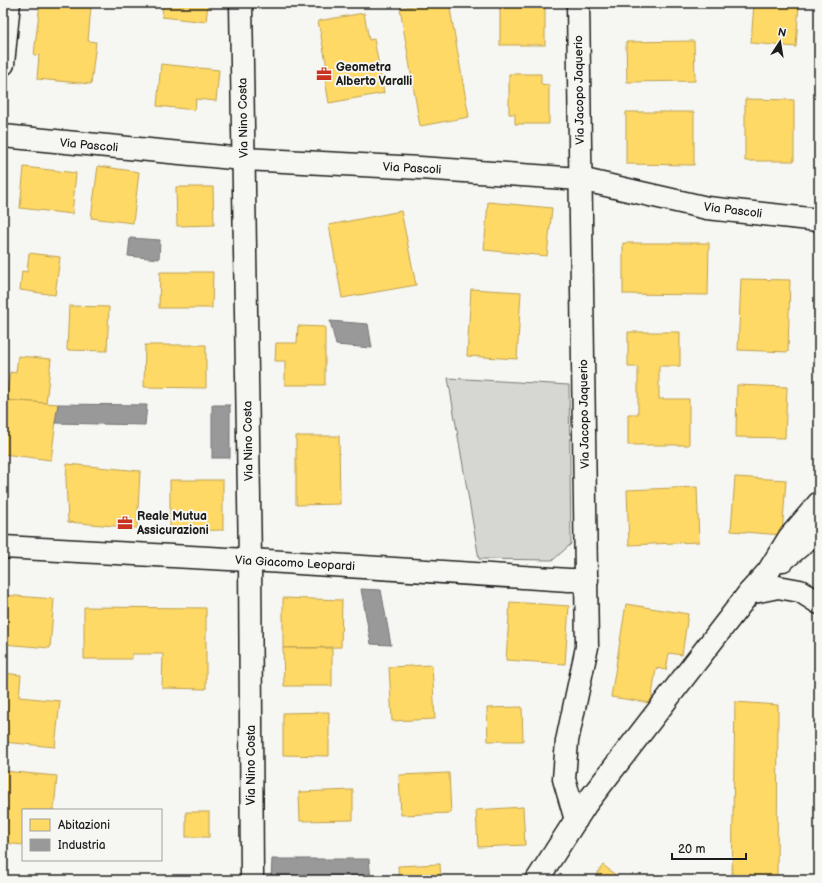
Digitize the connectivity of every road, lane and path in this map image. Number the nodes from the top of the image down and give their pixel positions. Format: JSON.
{"nodes":[{"id":1,"x":9,"y":3,"type":"edge"},
{"id":2,"x":241,"y":3,"type":"edge"},
{"id":3,"x":578,"y":3,"type":"edge"},
{"id":4,"x":3,"y":64,"type":"edge"},
{"id":5,"x":3,"y":136,"type":"edge"},
{"id":6,"x":243,"y":159,"type":"junction"},
{"id":7,"x":580,"y":179,"type":"junction"},
{"id":8,"x":819,"y":220,"type":"edge"},
{"id":9,"x":819,"y":503,"type":"edge"},
{"id":10,"x":819,"y":530,"type":"edge"},
{"id":11,"x":3,"y":547,"type":"edge"},
{"id":12,"x":250,"y":560,"type":"junction"},
{"id":13,"x":768,"y":572,"type":"junction"},
{"id":14,"x":587,"y":580,"type":"junction"},
{"id":15,"x":749,"y":593,"type":"junction"},
{"id":16,"x":819,"y":603,"type":"edge"},
{"id":17,"x":576,"y":820,"type":"junction"},
{"id":18,"x":252,"y":880,"type":"edge"},
{"id":19,"x":537,"y":880,"type":"edge"}],
"edges":[{"from":1,"to":4,"type":"street"},
{"from":2,"to":6,"type":"street","name":"Via Nino Costa"},
{"from":3,"to":7,"type":"street","name":"Via Jacopo Jaquerio"},
{"from":5,"to":6,"type":"street","name":"Via Pascoli"},
{"from":6,"to":7,"type":"street","name":"Via Pascoli"},
{"from":6,"to":12,"type":"street","name":"Via Nino Costa"},
{"from":7,"to":8,"type":"street","name":"Via Pascoli"},
{"from":7,"to":14,"type":"street","name":"Via Jacopo Jaquerio"},
{"from":9,"to":13,"type":"street"},
{"from":10,"to":13,"type":"street"},
{"from":11,"to":12,"type":"street","name":"Via Giacomo Leopardi"},
{"from":12,"to":14,"type":"street","name":"Via Giacomo Leopardi"},
{"from":12,"to":18,"type":"street","name":"Via Nino Costa"},
{"from":13,"to":15,"type":"street"},
{"from":14,"to":17,"type":"street","name":"Via Jacopo Jaquerio"},
{"from":15,"to":16,"type":"street"},
{"from":15,"to":17,"type":"street"},
{"from":17,"to":19,"type":"street"}]}
